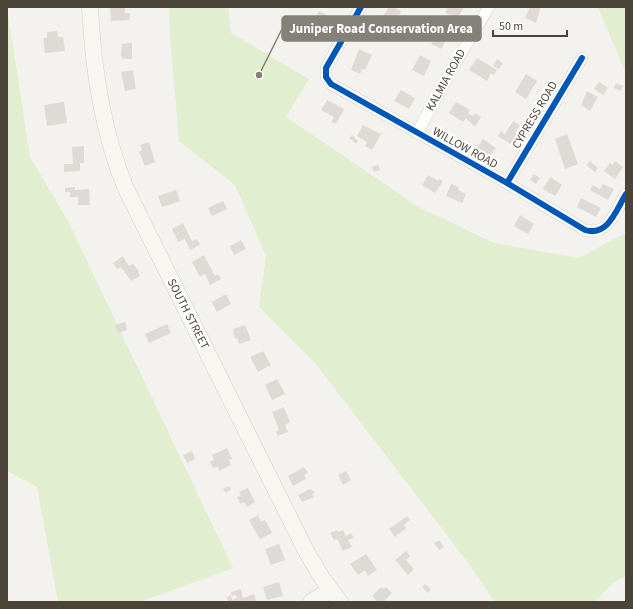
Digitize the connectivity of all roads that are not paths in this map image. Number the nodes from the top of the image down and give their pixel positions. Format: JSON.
{"nodes":[{"id":1,"x":90,"y":7,"type":"edge"},
{"id":2,"x":361,"y":7,"type":"edge"},
{"id":3,"x":489,"y":7,"type":"edge"},
{"id":4,"x":582,"y":58,"type":"dead end"},
{"id":5,"x":417,"y":134,"type":"junction"},
{"id":6,"x":507,"y":183,"type":"junction"},
{"id":7,"x":626,"y":194,"type":"edge"},
{"id":8,"x":335,"y":596,"type":"edge"},
{"id":9,"x":311,"y":602,"type":"edge"}],
"edges":[{"from":1,"to":8,"type":"main road","name":"SOUTH STREET"},
{"from":2,"to":5,"type":"street","name":"WILLOW ROAD"},
{"from":3,"to":5,"type":"street","name":"KALMIA ROAD"},
{"from":4,"to":6,"type":"street","name":"CYPRESS ROAD"},
{"from":5,"to":6,"type":"street","name":"WILLOW ROAD"},
{"from":6,"to":7,"type":"street","name":"WILLOW ROAD"},
{"from":8,"to":9,"type":"main road"}]}
